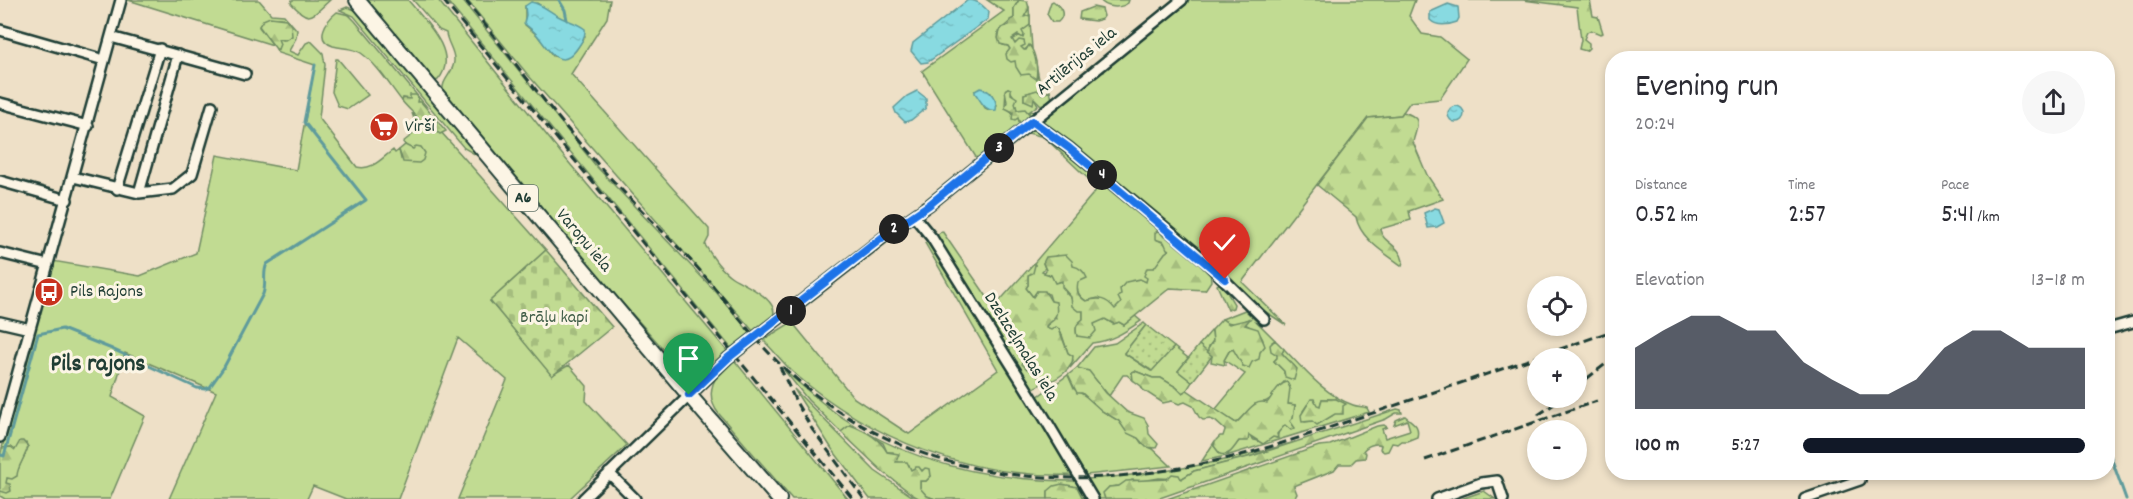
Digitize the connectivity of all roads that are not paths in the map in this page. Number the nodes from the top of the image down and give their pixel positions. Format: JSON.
{"nodes":[{"id":1,"x":121,"y":0,"type":"edge"},
{"id":2,"x":357,"y":0,"type":"edge"},
{"id":3,"x":1182,"y":0,"type":"edge"},
{"id":4,"x":0,"y":30,"type":"edge"},
{"id":5,"x":111,"y":38,"type":"junction"},
{"id":6,"x":160,"y":49,"type":"junction"},
{"id":7,"x":178,"y":55,"type":"junction"},
{"id":8,"x":104,"y":60,"type":"junction"},
{"id":9,"x":246,"y":74,"type":"dead end"},
{"id":10,"x":0,"y":103,"type":"edge"},
{"id":11,"x":212,"y":106,"type":"dead end"},
{"id":12,"x":1032,"y":121,"type":"junction"},
{"id":13,"x":88,"y":126,"type":"junction"},
{"id":14,"x":73,"y":177,"type":"junction"},
{"id":15,"x":0,"y":181,"type":"edge"},
{"id":16,"x":117,"y":189,"type":"junction"},
{"id":17,"x":139,"y":193,"type":"junction"},
{"id":18,"x":67,"y":200,"type":"junction"},
{"id":19,"x":914,"y":216,"type":"junction"},
{"id":20,"x":0,"y":253,"type":"edge"},
{"id":21,"x":48,"y":265,"type":"junction"},
{"id":22,"x":1264,"y":319,"type":"dead end"},
{"id":23,"x":0,"y":322,"type":"edge"},
{"id":24,"x":2133,"y":322,"type":"edge"},
{"id":25,"x":2115,"y":328,"type":"edge"},
{"id":26,"x":30,"y":329,"type":"junction"},
{"id":27,"x":689,"y":395,"type":"junction"},
{"id":28,"x":1,"y":434,"type":"edge"},
{"id":29,"x":609,"y":473,"type":"junction"},
{"id":30,"x":1860,"y":480,"type":"dead end"},
{"id":31,"x":583,"y":499,"type":"edge"},
{"id":32,"x":635,"y":499,"type":"edge"},
{"id":33,"x":779,"y":499,"type":"edge"},
{"id":34,"x":1093,"y":499,"type":"edge"},
{"id":35,"x":1437,"y":499,"type":"edge"},
{"id":36,"x":1503,"y":499,"type":"edge"},
{"id":37,"x":1806,"y":499,"type":"edge"}],
"edges":[{"from":1,"to":5,"type":"street"},
{"from":2,"to":27,"type":"highway","name":"Varoņu iela","number":"A6"},
{"from":3,"to":12,"type":"street","name":"Artilērijas iela"},
{"from":4,"to":8,"type":"street"},
{"from":5,"to":6,"type":"street"},
{"from":5,"to":8,"type":"street"},
{"from":6,"to":7,"type":"street"},
{"from":6,"to":16,"type":"street"},
{"from":7,"to":9,"type":"street"},
{"from":7,"to":17,"type":"street"},
{"from":8,"to":13,"type":"street"},
{"from":10,"to":13,"type":"street"},
{"from":11,"to":17,"type":"street"},
{"from":12,"to":19,"type":"street","name":"Artilērijas iela"},
{"from":12,"to":22,"type":"street"},
{"from":13,"to":14,"type":"street"},
{"from":14,"to":16,"type":"street"},
{"from":14,"to":18,"type":"street"},
{"from":15,"to":18,"type":"street"},
{"from":16,"to":17,"type":"street"},
{"from":18,"to":21,"type":"street"},
{"from":19,"to":27,"type":"street","name":"Artilērijas iela"},
{"from":19,"to":34,"type":"street","name":"Dzelzceļmalas iela"},
{"from":20,"to":21,"type":"street"},
{"from":21,"to":26,"type":"street"},
{"from":23,"to":26,"type":"street"},
{"from":24,"to":25,"type":"street"},
{"from":26,"to":28,"type":"street"},
{"from":27,"to":29,"type":"street","name":"Artilērijas iela"},
{"from":27,"to":33,"type":"highway","number":"A6"},
{"from":29,"to":31,"type":"street","name":"Artilērijas iela"},
{"from":29,"to":32,"type":"street"},
{"from":30,"to":37,"type":"street"},
{"from":35,"to":36,"type":"street"}]}
